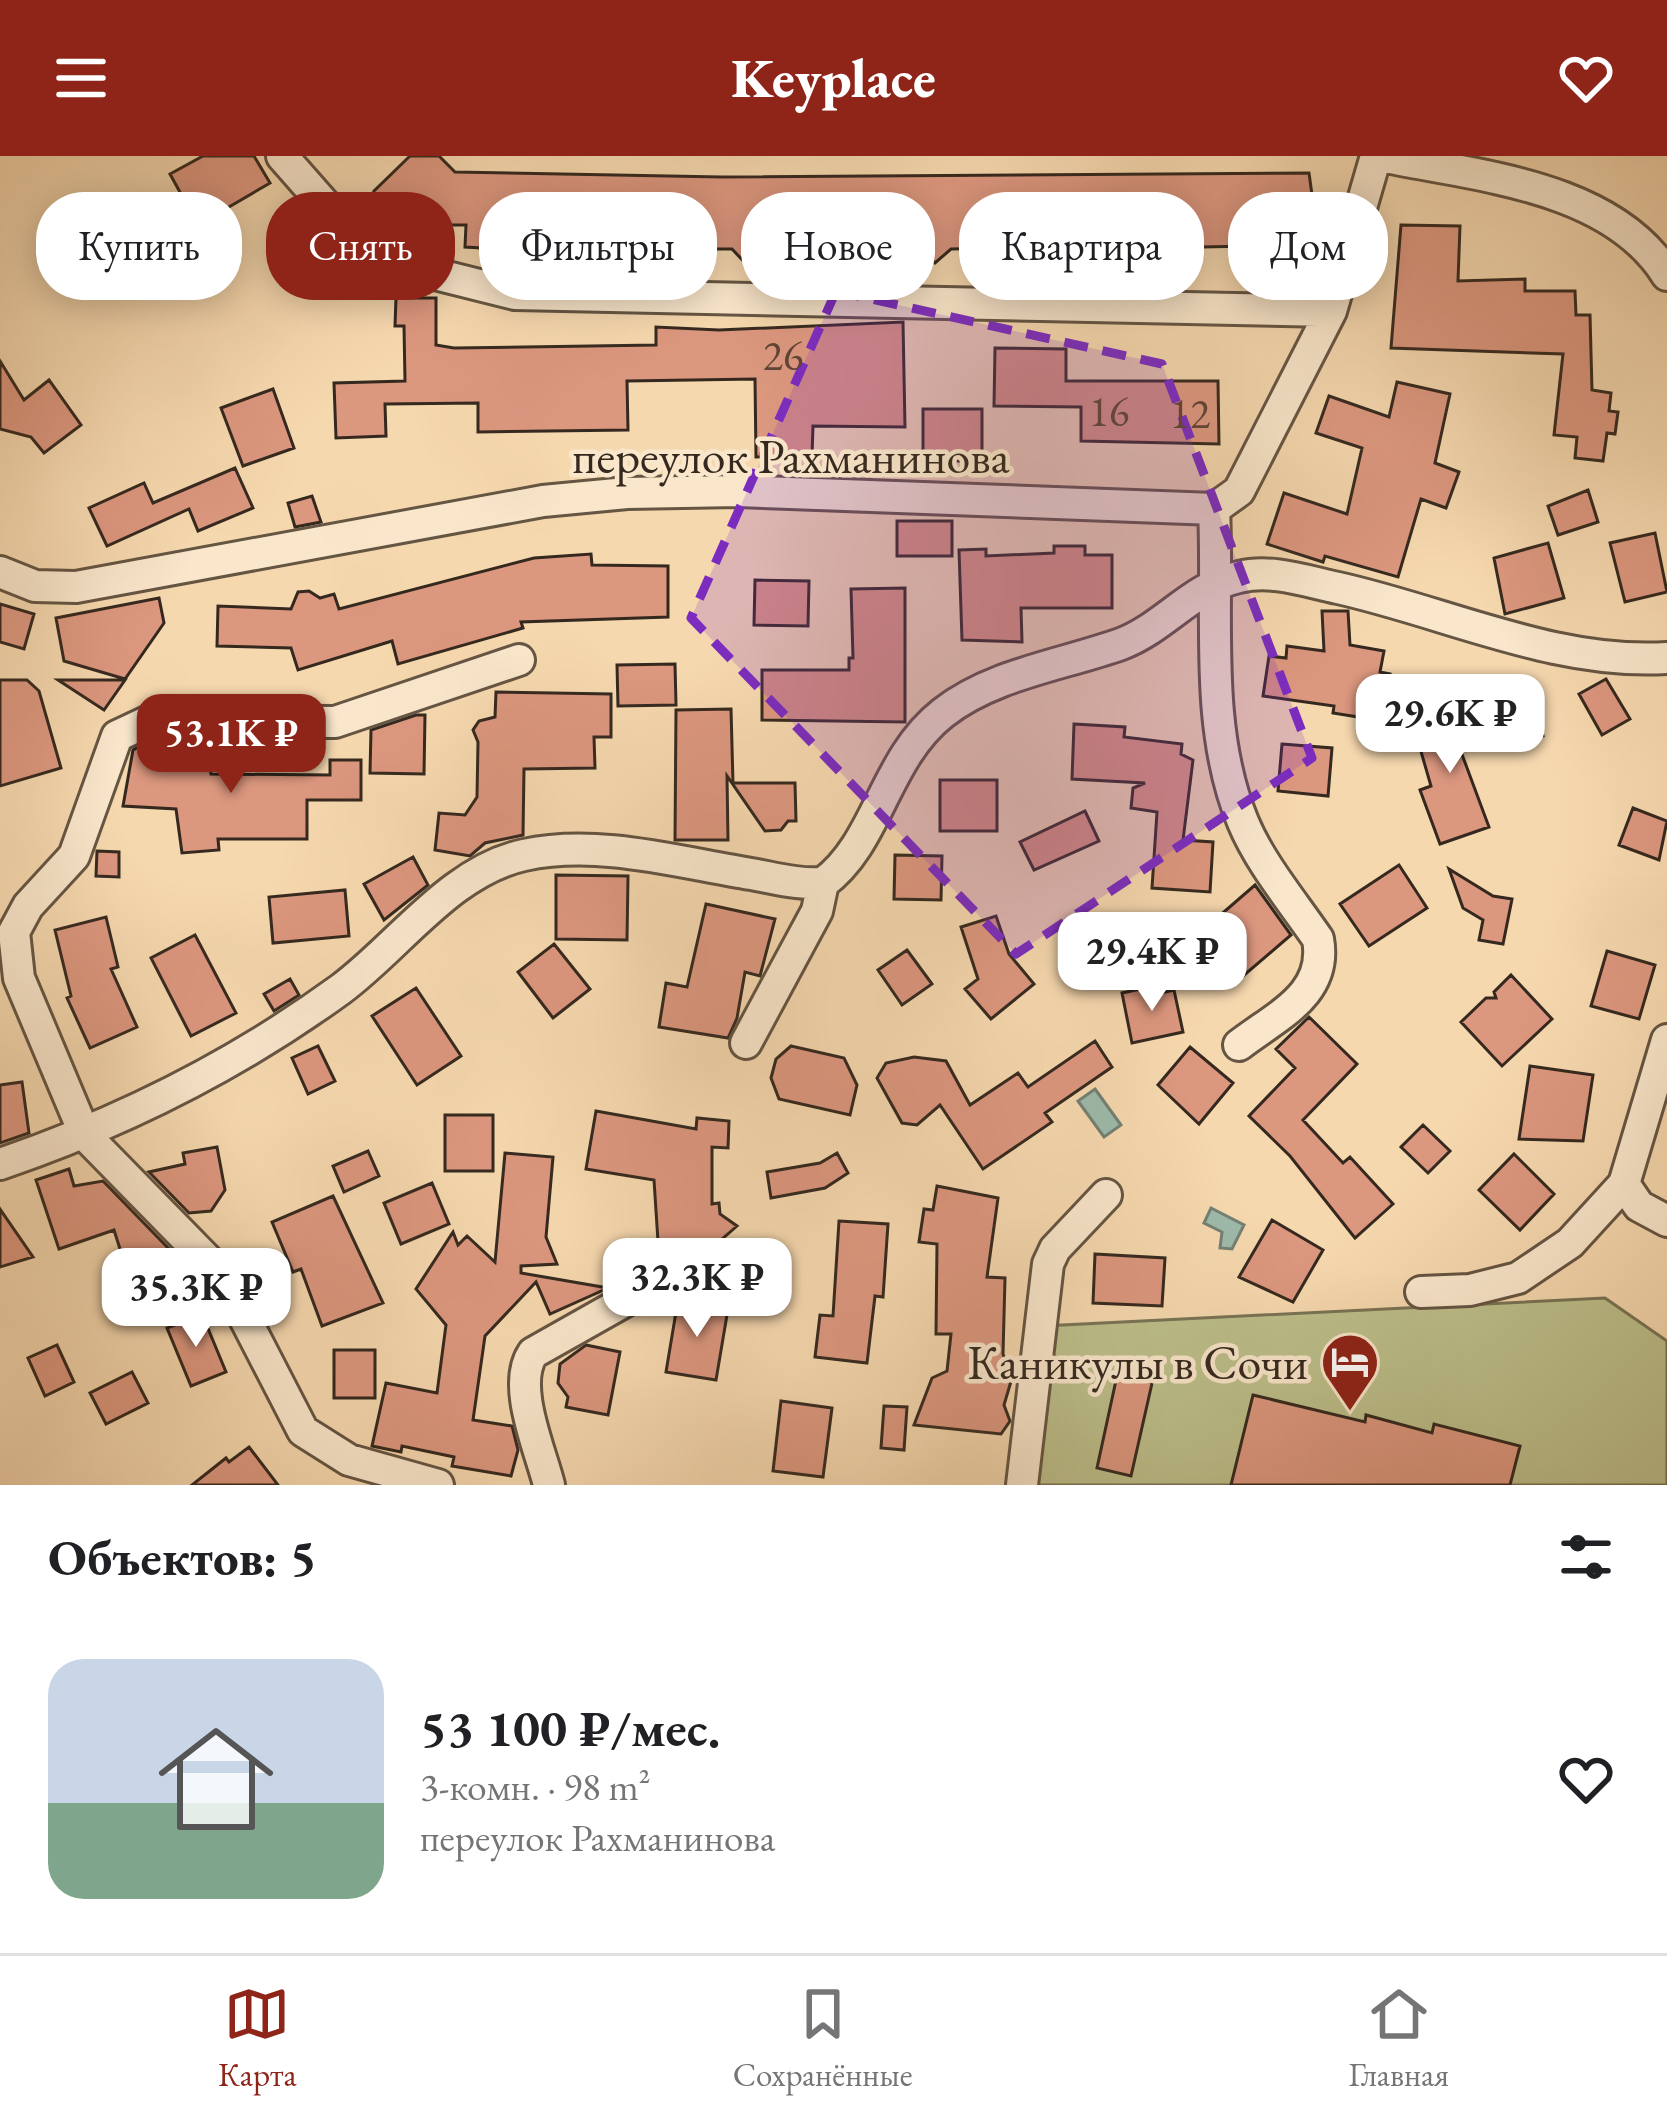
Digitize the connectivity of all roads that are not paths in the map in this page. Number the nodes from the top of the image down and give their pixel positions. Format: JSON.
{"nodes":[{"id":1,"x":282,"y":156,"type":"edge"},
{"id":2,"x":1379,"y":156,"type":"edge"},
{"id":3,"x":1667,"y":275,"type":"edge"},
{"id":4,"x":1331,"y":311,"type":"junction"},
{"id":5,"x":1214,"y":509,"type":"junction"},
{"id":6,"x":0,"y":572,"type":"edge"},
{"id":7,"x":1218,"y":583,"type":"junction"},
{"id":8,"x":1667,"y":658,"type":"edge"},
{"id":9,"x":519,"y":660,"type":"dead end"},
{"id":10,"x":823,"y":883,"type":"junction"},
{"id":11,"x":1667,"y":1040,"type":"edge"},
{"id":12,"x":746,"y":1042,"type":"dead end"},
{"id":13,"x":1239,"y":1045,"type":"dead end"},
{"id":14,"x":85,"y":1135,"type":"junction"},
{"id":15,"x":0,"y":1164,"type":"edge"},
{"id":16,"x":1624,"y":1184,"type":"junction"},
{"id":17,"x":1106,"y":1195,"type":"dead end"},
{"id":18,"x":1667,"y":1221,"type":"edge"},
{"id":19,"x":650,"y":1287,"type":"dead end"},
{"id":20,"x":1421,"y":1292,"type":"dead end"},
{"id":21,"x":438,"y":1485,"type":"edge"},
{"id":22,"x":548,"y":1485,"type":"edge"},
{"id":23,"x":1022,"y":1485,"type":"edge"}],
"edges":[{"from":1,"to":4,"type":"street"},
{"from":2,"to":3,"type":"street"},
{"from":2,"to":4,"type":"street"},
{"from":4,"to":5,"type":"street"},
{"from":5,"to":6,"type":"street","name":"переулок Рахманинова"},
{"from":5,"to":7,"type":"street"},
{"from":7,"to":8,"type":"street"},
{"from":7,"to":10,"type":"street"},
{"from":7,"to":13,"type":"street"},
{"from":9,"to":14,"type":"street"},
{"from":10,"to":12,"type":"street"},
{"from":10,"to":14,"type":"street"},
{"from":11,"to":16,"type":"street"},
{"from":14,"to":15,"type":"street"},
{"from":14,"to":21,"type":"street"},
{"from":16,"to":18,"type":"street"},
{"from":16,"to":20,"type":"street"},
{"from":17,"to":23,"type":"street"},
{"from":19,"to":22,"type":"street"}]}
